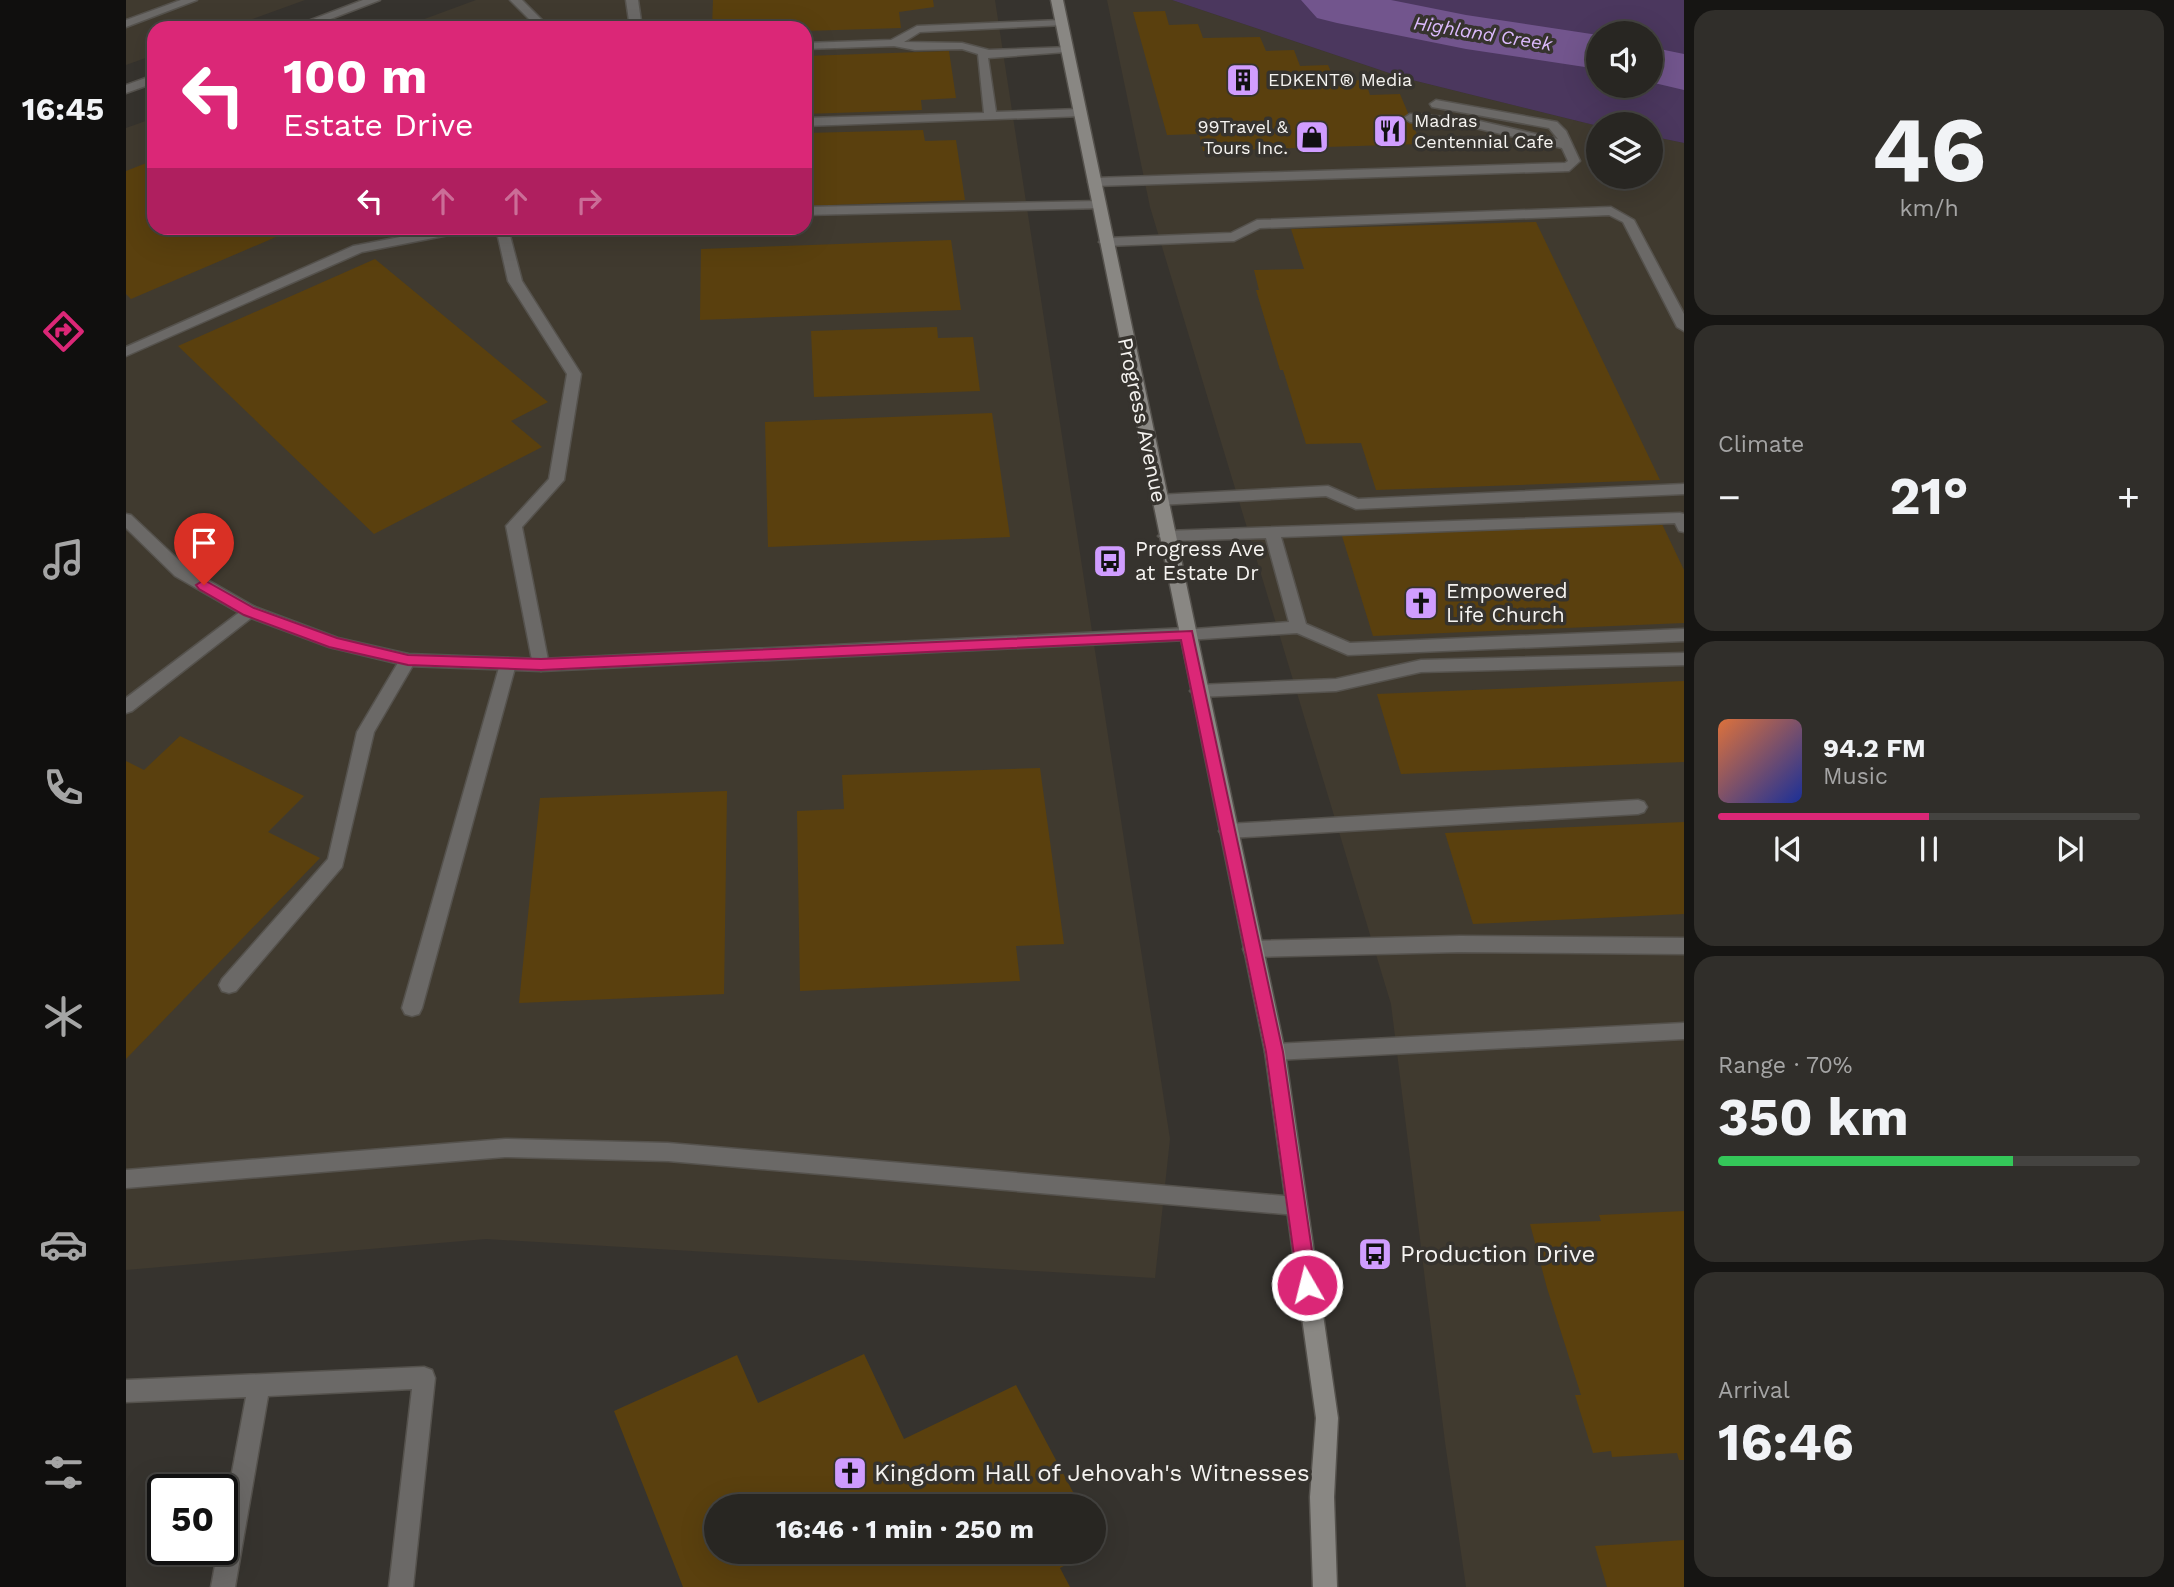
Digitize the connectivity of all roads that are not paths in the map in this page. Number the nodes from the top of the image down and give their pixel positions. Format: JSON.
{"nodes":[{"id":1,"x":191,"y":0,"type":"edge"},
{"id":2,"x":516,"y":0,"type":"edge"},
{"id":3,"x":632,"y":0,"type":"edge"},
{"id":4,"x":1056,"y":0,"type":"edge"},
{"id":5,"x":367,"y":1,"type":"edge"},
{"id":6,"x":314,"y":21,"type":"edge"},
{"id":7,"x":537,"y":21,"type":"edge"},
{"id":8,"x":635,"y":21,"type":"edge"},
{"id":9,"x":126,"y":23,"type":"edge"},
{"id":10,"x":1061,"y":23,"type":"junction"},
{"id":11,"x":894,"y":43,"type":"junction"},
{"id":12,"x":812,"y":46,"type":"edge"},
{"id":13,"x":1066,"y":49,"type":"junction"},
{"id":14,"x":989,"y":52,"type":"junction"},
{"id":15,"x":147,"y":82,"type":"edge"},
{"id":16,"x":126,"y":89,"type":"edge"},
{"id":17,"x":1436,"y":104,"type":"dead end"},
{"id":18,"x":1079,"y":113,"type":"junction"},
{"id":19,"x":990,"y":116,"type":"junction"},
{"id":20,"x":1410,"y":118,"type":"dead end"},
{"id":21,"x":812,"y":122,"type":"edge"},
{"id":22,"x":1567,"y":145,"type":"junction"},
{"id":23,"x":1094,"y":182,"type":"junction"},
{"id":24,"x":1099,"y":205,"type":"junction"},
{"id":25,"x":812,"y":211,"type":"edge"},
{"id":26,"x":427,"y":235,"type":"edge"},
{"id":27,"x":504,"y":235,"type":"edge"},
{"id":28,"x":1106,"y":242,"type":"junction"},
{"id":29,"x":1684,"y":327,"type":"edge"},
{"id":30,"x":126,"y":352,"type":"edge"},
{"id":31,"x":1684,"y":489,"type":"edge"},
{"id":32,"x":1158,"y":500,"type":"junction"},
{"id":33,"x":126,"y":519,"type":"edge"},
{"id":34,"x":1684,"y":527,"type":"edge"},
{"id":35,"x":1272,"y":532,"type":"junction"},
{"id":36,"x":1166,"y":536,"type":"junction"},
{"id":37,"x":249,"y":611,"type":"junction"},
{"id":38,"x":1299,"y":627,"type":"junction"},
{"id":39,"x":1187,"y":634,"type":"junction"},
{"id":40,"x":1684,"y":635,"type":"edge"},
{"id":41,"x":1684,"y":659,"type":"edge"},
{"id":42,"x":408,"y":660,"type":"junction"},
{"id":43,"x":508,"y":664,"type":"junction"},
{"id":44,"x":541,"y":665,"type":"junction"},
{"id":45,"x":1198,"y":691,"type":"junction"},
{"id":46,"x":126,"y":707,"type":"edge"},
{"id":47,"x":1638,"y":807,"type":"dead end"},
{"id":48,"x":1228,"y":831,"type":"junction"},
{"id":49,"x":1684,"y":946,"type":"edge"},
{"id":50,"x":1252,"y":949,"type":"junction"},
{"id":51,"x":229,"y":985,"type":"dead end"},
{"id":52,"x":412,"y":1009,"type":"dead end"},
{"id":53,"x":1684,"y":1031,"type":"edge"},
{"id":54,"x":1275,"y":1052,"type":"junction"},
{"id":55,"x":126,"y":1179,"type":"edge"},
{"id":56,"x":1296,"y":1206,"type":"junction"},
{"id":57,"x":259,"y":1385,"type":"junction"},
{"id":58,"x":126,"y":1391,"type":"edge"},
{"id":59,"x":223,"y":1587,"type":"edge"},
{"id":60,"x":401,"y":1587,"type":"edge"},
{"id":61,"x":1325,"y":1587,"type":"edge"}],
"edges":[{"from":1,"to":9,"type":"street"},
{"from":2,"to":7,"type":"street"},
{"from":3,"to":8,"type":"street"},
{"from":4,"to":10,"type":"main road","name":"Progress Avenue"},
{"from":5,"to":6,"type":"street"},
{"from":10,"to":11,"type":"street"},
{"from":10,"to":13,"type":"main road","name":"Progress Avenue"},
{"from":11,"to":12,"type":"street"},
{"from":11,"to":14,"type":"street"},
{"from":13,"to":14,"type":"street"},
{"from":13,"to":18,"type":"main road","name":"Progress Avenue"},
{"from":14,"to":19,"type":"street"},
{"from":15,"to":16,"type":"street"},
{"from":17,"to":22,"type":"street"},
{"from":18,"to":19,"type":"street"},
{"from":18,"to":23,"type":"main road","name":"Progress Avenue"},
{"from":19,"to":21,"type":"street"},
{"from":20,"to":22,"type":"street"},
{"from":22,"to":23,"type":"street"},
{"from":23,"to":24,"type":"main road","name":"Progress Avenue"},
{"from":24,"to":25,"type":"street"},
{"from":24,"to":28,"type":"main road","name":"Progress Avenue"},
{"from":26,"to":30,"type":"street"},
{"from":27,"to":44,"type":"street"},
{"from":28,"to":29,"type":"street"},
{"from":28,"to":32,"type":"main road","name":"Progress Avenue"},
{"from":31,"to":32,"type":"street"},
{"from":32,"to":36,"type":"main road","name":"Progress Avenue"},
{"from":33,"to":37,"type":"street"},
{"from":34,"to":35,"type":"street"},
{"from":35,"to":36,"type":"street"},
{"from":35,"to":38,"type":"street"},
{"from":36,"to":39,"type":"main road","name":"Progress Avenue"},
{"from":37,"to":42,"type":"street"},
{"from":37,"to":46,"type":"street"},
{"from":38,"to":39,"type":"street"},
{"from":38,"to":40,"type":"street"},
{"from":39,"to":44,"type":"street"},
{"from":39,"to":45,"type":"main road","name":"Progress Avenue"},
{"from":41,"to":45,"type":"street"},
{"from":42,"to":43,"type":"street"},
{"from":42,"to":51,"type":"street"},
{"from":43,"to":44,"type":"street"},
{"from":43,"to":52,"type":"street"},
{"from":45,"to":48,"type":"main road","name":"Progress Avenue"},
{"from":47,"to":48,"type":"street"},
{"from":48,"to":50,"type":"main road","name":"Progress Avenue"},
{"from":49,"to":50,"type":"street"},
{"from":50,"to":54,"type":"main road","name":"Progress Avenue"},
{"from":53,"to":54,"type":"street"},
{"from":54,"to":56,"type":"main road","name":"Progress Avenue"},
{"from":55,"to":56,"type":"street"},
{"from":56,"to":61,"type":"main road","name":"Progress Avenue"},
{"from":57,"to":58,"type":"street"},
{"from":57,"to":59,"type":"street"},
{"from":57,"to":60,"type":"street"}]}
